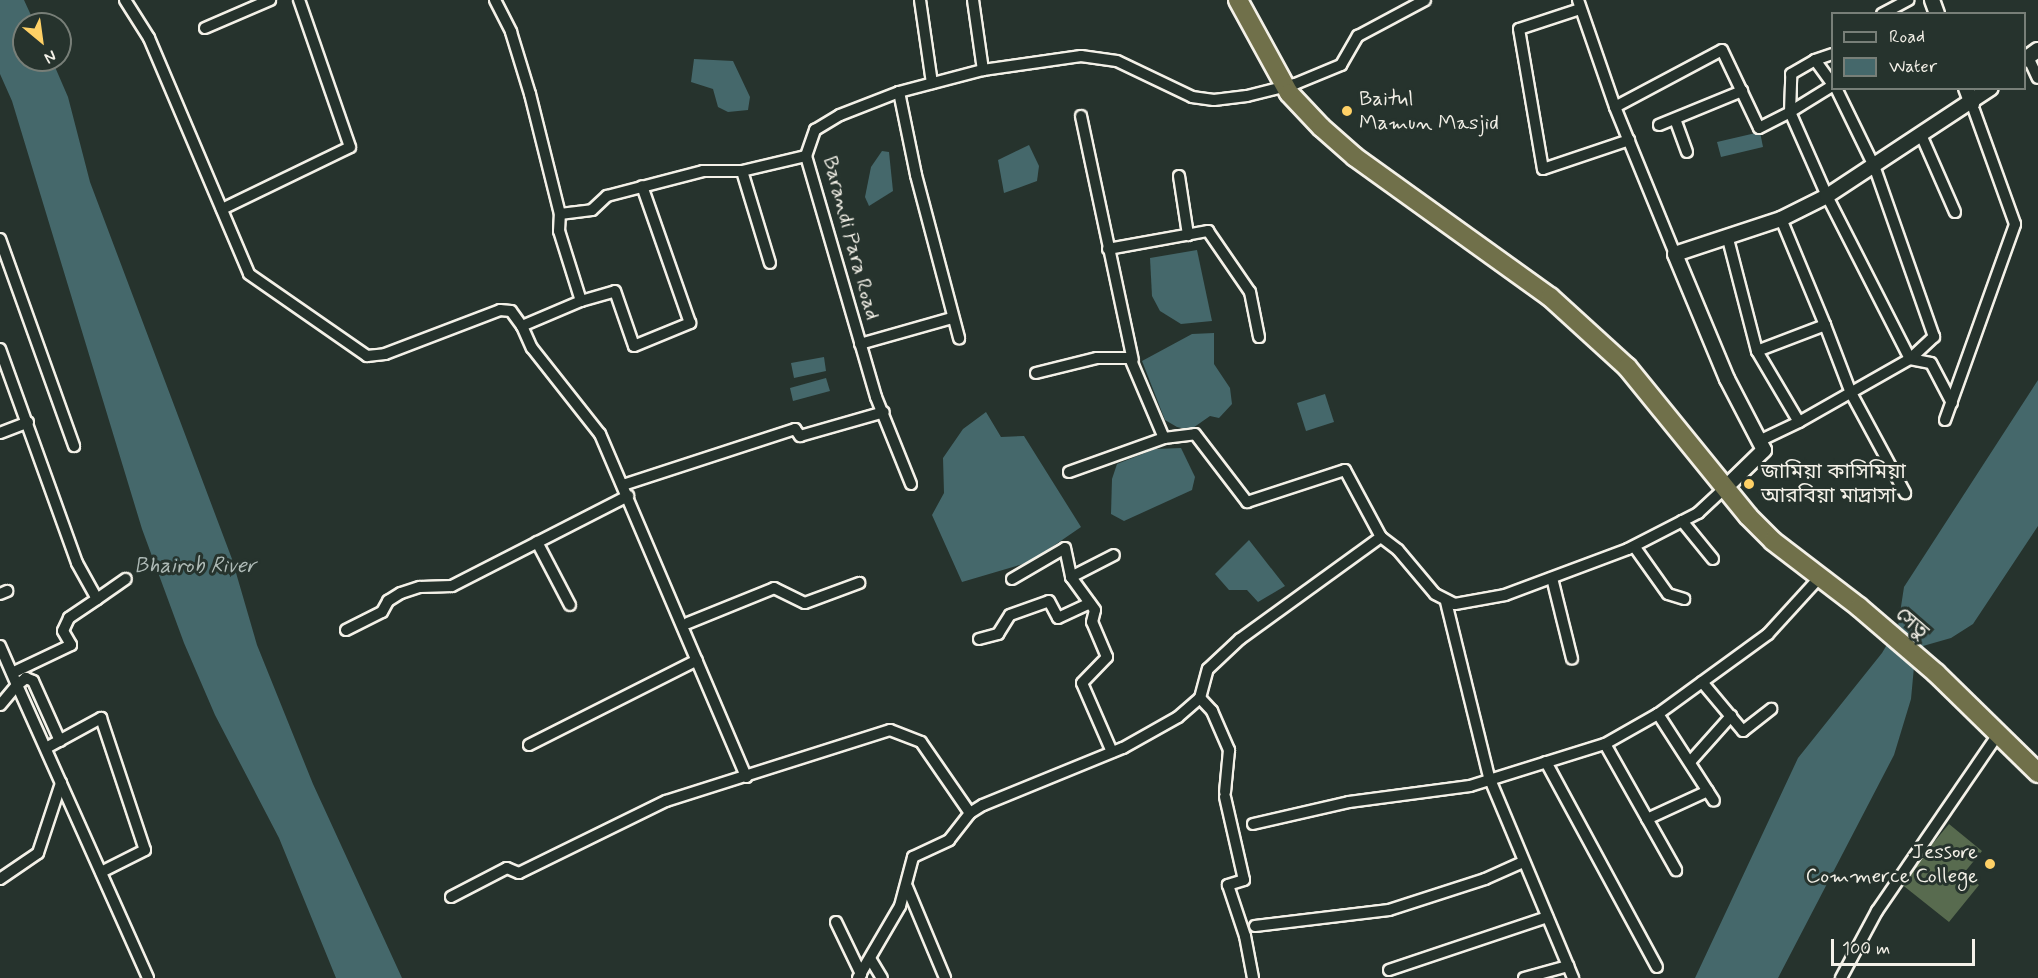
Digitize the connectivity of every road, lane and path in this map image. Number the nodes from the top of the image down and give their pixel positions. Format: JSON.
{"nodes":[{"id":1,"x":125,"y":0,"type":"edge"},
{"id":2,"x":270,"y":0,"type":"edge"},
{"id":3,"x":299,"y":0,"type":"edge"},
{"id":4,"x":495,"y":0,"type":"edge"},
{"id":5,"x":921,"y":0,"type":"edge"},
{"id":6,"x":973,"y":0,"type":"edge"},
{"id":7,"x":1238,"y":0,"type":"edge"},
{"id":8,"x":1425,"y":0,"type":"edge"},
{"id":9,"x":1908,"y":0,"type":"edge"},
{"id":10,"x":1579,"y":4,"type":"edge"},
{"id":11,"x":1886,"y":12,"type":"edge"},
{"id":12,"x":206,"y":28,"type":"dead end"},
{"id":13,"x":1831,"y":55,"type":"edge"},
{"id":14,"x":2030,"y":56,"type":"edge"},
{"id":15,"x":1815,"y":60,"type":"junction"},
{"id":16,"x":983,"y":70,"type":"junction"},
{"id":17,"x":2038,"y":78,"type":"edge"},
{"id":18,"x":1831,"y":82,"type":"edge"},
{"id":19,"x":932,"y":83,"type":"junction"},
{"id":20,"x":1284,"y":87,"type":"junction"},
{"id":21,"x":1831,"y":88,"type":"edge"},
{"id":22,"x":1836,"y":90,"type":"edge"},
{"id":23,"x":1967,"y":90,"type":"edge"},
{"id":24,"x":1989,"y":90,"type":"edge"},
{"id":25,"x":1742,"y":91,"type":"junction"},
{"id":26,"x":899,"y":92,"type":"junction"},
{"id":27,"x":1615,"y":107,"type":"junction"},
{"id":28,"x":1973,"y":107,"type":"junction"},
{"id":29,"x":1791,"y":112,"type":"junction"},
{"id":30,"x":1081,"y":116,"type":"dead end"},
{"id":31,"x":1675,"y":119,"type":"junction"},
{"id":32,"x":1659,"y":125,"type":"dead end"},
{"id":33,"x":1922,"y":137,"type":"junction"},
{"id":34,"x":1629,"y":140,"type":"junction"},
{"id":35,"x":1688,"y":152,"type":"dead end"},
{"id":36,"x":806,"y":156,"type":"junction"},
{"id":37,"x":1874,"y":166,"type":"junction"},
{"id":38,"x":742,"y":171,"type":"junction"},
{"id":39,"x":1179,"y":176,"type":"dead end"},
{"id":40,"x":642,"y":186,"type":"junction"},
{"id":41,"x":1827,"y":196,"type":"junction"},
{"id":42,"x":222,"y":209,"type":"junction"},
{"id":43,"x":1955,"y":212,"type":"dead end"},
{"id":44,"x":560,"y":214,"type":"junction"},
{"id":45,"x":1781,"y":219,"type":"junction"},
{"id":46,"x":1188,"y":235,"type":"junction"},
{"id":47,"x":0,"y":239,"type":"edge"},
{"id":48,"x":1728,"y":239,"type":"junction"},
{"id":49,"x":1108,"y":249,"type":"junction"},
{"id":50,"x":1675,"y":254,"type":"junction"},
{"id":51,"x":770,"y":263,"type":"dead end"},
{"id":52,"x":581,"y":301,"type":"junction"},
{"id":53,"x":952,"y":318,"type":"junction"},
{"id":54,"x":1825,"y":325,"type":"junction"},
{"id":55,"x":522,"y":326,"type":"junction"},
{"id":56,"x":1259,"y":337,"type":"dead end"},
{"id":57,"x":959,"y":338,"type":"dead end"},
{"id":58,"x":860,"y":344,"type":"junction"},
{"id":59,"x":0,"y":349,"type":"edge"},
{"id":60,"x":1757,"y":351,"type":"junction"},
{"id":61,"x":1910,"y":358,"type":"junction"},
{"id":62,"x":1133,"y":360,"type":"junction"},
{"id":63,"x":1036,"y":373,"type":"dead end"},
{"id":64,"x":1851,"y":393,"type":"junction"},
{"id":65,"x":1952,"y":403,"type":"junction"},
{"id":66,"x":884,"y":412,"type":"junction"},
{"id":67,"x":1945,"y":420,"type":"dead end"},
{"id":68,"x":28,"y":422,"type":"junction"},
{"id":69,"x":1799,"y":422,"type":"junction"},
{"id":70,"x":0,"y":433,"type":"edge"},
{"id":71,"x":1164,"y":438,"type":"junction"},
{"id":72,"x":1759,"y":441,"type":"junction"},
{"id":73,"x":74,"y":446,"type":"dead end"},
{"id":74,"x":1069,"y":472,"type":"dead end"},
{"id":75,"x":911,"y":484,"type":"dead end"},
{"id":76,"x":623,"y":485,"type":"junction"},
{"id":77,"x":1726,"y":487,"type":"junction"},
{"id":78,"x":1905,"y":493,"type":"dead end"},
{"id":79,"x":628,"y":496,"type":"junction"},
{"id":80,"x":1683,"y":521,"type":"junction"},
{"id":81,"x":1381,"y":537,"type":"junction"},
{"id":82,"x":537,"y":542,"type":"junction"},
{"id":83,"x":1636,"y":549,"type":"dead end"},
{"id":84,"x":1114,"y":555,"type":"dead end"},
{"id":85,"x":1713,"y":558,"type":"dead end"},
{"id":86,"x":1821,"y":576,"type":"junction"},
{"id":87,"x":1071,"y":577,"type":"junction"},
{"id":88,"x":1552,"y":578,"type":"junction"},
{"id":89,"x":126,"y":579,"type":"dead end"},
{"id":90,"x":1012,"y":579,"type":"dead end"},
{"id":91,"x":859,"y":582,"type":"dead end"},
{"id":92,"x":96,"y":599,"type":"junction"},
{"id":93,"x":1684,"y":599,"type":"dead end"},
{"id":94,"x":1446,"y":602,"type":"junction"},
{"id":95,"x":1090,"y":603,"type":"junction"},
{"id":96,"x":570,"y":605,"type":"dead end"},
{"id":97,"x":688,"y":623,"type":"dead end"},
{"id":98,"x":346,"y":630,"type":"dead end"},
{"id":99,"x":979,"y":639,"type":"dead end"},
{"id":100,"x":0,"y":646,"type":"edge"},
{"id":101,"x":1572,"y":659,"type":"dead end"},
{"id":102,"x":697,"y":660,"type":"junction"},
{"id":103,"x":12,"y":673,"type":"junction"},
{"id":104,"x":1702,"y":682,"type":"junction"},
{"id":105,"x":18,"y":685,"type":"junction"},
{"id":106,"x":1200,"y":698,"type":"junction"},
{"id":107,"x":0,"y":705,"type":"edge"},
{"id":108,"x":1771,"y":709,"type":"dead end"},
{"id":109,"x":1658,"y":714,"type":"junction"},
{"id":110,"x":1731,"y":716,"type":"junction"},
{"id":111,"x":1998,"y":734,"type":"junction"},
{"id":112,"x":60,"y":741,"type":"junction"},
{"id":113,"x":1605,"y":744,"type":"junction"},
{"id":114,"x":529,"y":746,"type":"dead end"},
{"id":115,"x":46,"y":748,"type":"junction"},
{"id":116,"x":1112,"y":752,"type":"junction"},
{"id":117,"x":1546,"y":762,"type":"junction"},
{"id":118,"x":1690,"y":762,"type":"junction"},
{"id":119,"x":2038,"y":773,"type":"edge"},
{"id":120,"x":746,"y":777,"type":"junction"},
{"id":121,"x":1489,"y":777,"type":"junction"},
{"id":122,"x":61,"y":783,"type":"junction"},
{"id":123,"x":1708,"y":791,"type":"junction"},
{"id":124,"x":1714,"y":801,"type":"dead end"},
{"id":125,"x":970,"y":813,"type":"junction"},
{"id":126,"x":1647,"y":819,"type":"junction"},
{"id":127,"x":1252,"y":824,"type":"dead end"},
{"id":128,"x":1523,"y":862,"type":"junction"},
{"id":129,"x":1676,"y":870,"type":"dead end"},
{"id":130,"x":101,"y":872,"type":"junction"},
{"id":131,"x":0,"y":879,"type":"edge"},
{"id":132,"x":907,"y":887,"type":"junction"},
{"id":133,"x":451,"y":897,"type":"dead end"},
{"id":134,"x":1547,"y":917,"type":"junction"},
{"id":135,"x":836,"y":922,"type":"dead end"},
{"id":136,"x":1255,"y":926,"type":"dead end"},
{"id":137,"x":871,"y":960,"type":"junction"},
{"id":138,"x":1568,"y":966,"type":"junction"},
{"id":139,"x":1657,"y":967,"type":"dead end"},
{"id":140,"x":1389,"y":970,"type":"dead end"},
{"id":141,"x":860,"y":976,"type":"edge"},
{"id":142,"x":148,"y":978,"type":"edge"},
{"id":143,"x":882,"y":978,"type":"edge"},
{"id":144,"x":945,"y":978,"type":"edge"},
{"id":145,"x":1253,"y":978,"type":"edge"},
{"id":146,"x":1524,"y":978,"type":"edge"},
{"id":147,"x":1573,"y":978,"type":"edge"},
{"id":148,"x":1841,"y":978,"type":"edge"}],
"edges":[{"from":1,"to":42,"type":"street"},
{"from":2,"to":12,"type":"street"},
{"from":3,"to":42,"type":"street"},
{"from":4,"to":44,"type":"street"},
{"from":5,"to":19,"type":"street"},
{"from":6,"to":16,"type":"street"},
{"from":7,"to":20,"type":"highway","name":"সেতু"},
{"from":8,"to":20,"type":"street","name":"Barandi Para Road"},
{"from":9,"to":11,"type":"street"},
{"from":10,"to":27,"type":"street"},
{"from":10,"to":34,"type":"street"},
{"from":13,"to":15,"type":"street"},
{"from":14,"to":17,"type":"street"},
{"from":15,"to":18,"type":"street"},
{"from":15,"to":29,"type":"street"},
{"from":16,"to":19,"type":"street","name":"Barandi Para Road"},
{"from":16,"to":20,"type":"street","name":"Barandi Para Road"},
{"from":19,"to":26,"type":"street","name":"Barandi Para Road"},
{"from":20,"to":77,"type":"highway","name":"সেতু"},
{"from":21,"to":29,"type":"street"},
{"from":22,"to":37,"type":"street"},
{"from":23,"to":28,"type":"street"},
{"from":24,"to":28,"type":"street"},
{"from":25,"to":27,"type":"street"},
{"from":25,"to":29,"type":"street"},
{"from":25,"to":31,"type":"street"},
{"from":26,"to":36,"type":"street","name":"Barandi Para Road"},
{"from":26,"to":53,"type":"street"},
{"from":27,"to":34,"type":"street"},
{"from":28,"to":33,"type":"street"},
{"from":28,"to":65,"type":"street"},
{"from":29,"to":41,"type":"street"},
{"from":30,"to":49,"type":"street"},
{"from":31,"to":32,"type":"street"},
{"from":31,"to":35,"type":"street"},
{"from":33,"to":37,"type":"street"},
{"from":33,"to":43,"type":"street"},
{"from":34,"to":50,"type":"street"},
{"from":36,"to":38,"type":"street"},
{"from":36,"to":58,"type":"street","name":"Barandi Para Road"},
{"from":37,"to":41,"type":"street"},
{"from":37,"to":61,"type":"street"},
{"from":38,"to":40,"type":"street"},
{"from":38,"to":51,"type":"street"},
{"from":39,"to":46,"type":"street"},
{"from":40,"to":44,"type":"street"},
{"from":40,"to":52,"type":"street"},
{"from":41,"to":45,"type":"street"},
{"from":41,"to":61,"type":"street"},
{"from":42,"to":55,"type":"street"},
{"from":44,"to":52,"type":"street"},
{"from":45,"to":48,"type":"street"},
{"from":45,"to":54,"type":"street"},
{"from":46,"to":49,"type":"street"},
{"from":46,"to":56,"type":"street"},
{"from":47,"to":73,"type":"street"},
{"from":48,"to":50,"type":"street"},
{"from":48,"to":60,"type":"street"},
{"from":49,"to":62,"type":"street"},
{"from":50,"to":72,"type":"street"},
{"from":52,"to":55,"type":"street"},
{"from":53,"to":57,"type":"street"},
{"from":53,"to":58,"type":"street"},
{"from":54,"to":60,"type":"street"},
{"from":54,"to":64,"type":"street"},
{"from":55,"to":76,"type":"street"},
{"from":58,"to":66,"type":"street","name":"Barandi Para Road"},
{"from":59,"to":68,"type":"street"},
{"from":60,"to":69,"type":"street"},
{"from":61,"to":64,"type":"street"},
{"from":61,"to":65,"type":"street"},
{"from":62,"to":63,"type":"street"},
{"from":62,"to":71,"type":"street"},
{"from":64,"to":69,"type":"street"},
{"from":64,"to":78,"type":"street"},
{"from":65,"to":67,"type":"street"},
{"from":66,"to":75,"type":"street","name":"Barandi Para Road"},
{"from":66,"to":76,"type":"street"},
{"from":68,"to":70,"type":"street"},
{"from":68,"to":92,"type":"street"},
{"from":69,"to":72,"type":"street"},
{"from":71,"to":74,"type":"street"},
{"from":71,"to":81,"type":"street"},
{"from":72,"to":77,"type":"street"},
{"from":76,"to":79,"type":"street"},
{"from":77,"to":80,"type":"street"},
{"from":77,"to":86,"type":"highway","name":"সেতু"},
{"from":79,"to":82,"type":"street"},
{"from":79,"to":102,"type":"street"},
{"from":80,"to":85,"type":"street"},
{"from":80,"to":88,"type":"street"},
{"from":81,"to":94,"type":"street"},
{"from":81,"to":106,"type":"street"},
{"from":82,"to":96,"type":"street"},
{"from":82,"to":98,"type":"street"},
{"from":83,"to":93,"type":"street"},
{"from":84,"to":87,"type":"street"},
{"from":86,"to":104,"type":"street"},
{"from":86,"to":111,"type":"highway","name":"সেতু"},
{"from":87,"to":90,"type":"street"},
{"from":87,"to":95,"type":"street"},
{"from":88,"to":94,"type":"street"},
{"from":88,"to":101,"type":"street"},
{"from":89,"to":92,"type":"street"},
{"from":91,"to":97,"type":"street"},
{"from":92,"to":103,"type":"street"},
{"from":94,"to":121,"type":"street"},
{"from":95,"to":99,"type":"street"},
{"from":95,"to":116,"type":"street"},
{"from":100,"to":103,"type":"street"},
{"from":102,"to":114,"type":"street"},
{"from":102,"to":120,"type":"street"},
{"from":103,"to":105,"type":"street"},
{"from":104,"to":109,"type":"street"},
{"from":104,"to":110,"type":"street"},
{"from":105,"to":107,"type":"street"},
{"from":105,"to":112,"type":"street"},
{"from":105,"to":115,"type":"street"},
{"from":106,"to":116,"type":"street"},
{"from":106,"to":145,"type":"street"},
{"from":108,"to":110,"type":"street"},
{"from":109,"to":113,"type":"street"},
{"from":109,"to":118,"type":"street"},
{"from":110,"to":118,"type":"street"},
{"from":111,"to":119,"type":"highway","name":"সেতু"},
{"from":111,"to":148,"type":"street"},
{"from":112,"to":115,"type":"street"},
{"from":112,"to":130,"type":"street"},
{"from":113,"to":117,"type":"street"},
{"from":113,"to":126,"type":"street"},
{"from":115,"to":122,"type":"street"},
{"from":116,"to":125,"type":"street"},
{"from":117,"to":121,"type":"street"},
{"from":117,"to":139,"type":"street"},
{"from":118,"to":123,"type":"street"},
{"from":120,"to":125,"type":"street"},
{"from":120,"to":133,"type":"street"},
{"from":121,"to":127,"type":"street"},
{"from":121,"to":128,"type":"street"},
{"from":122,"to":130,"type":"street"},
{"from":122,"to":131,"type":"street"},
{"from":123,"to":124,"type":"street"},
{"from":123,"to":126,"type":"street"},
{"from":125,"to":132,"type":"street"},
{"from":126,"to":129,"type":"street"},
{"from":128,"to":134,"type":"street"},
{"from":128,"to":136,"type":"street"},
{"from":130,"to":142,"type":"street"},
{"from":132,"to":137,"type":"street"},
{"from":132,"to":144,"type":"street"},
{"from":134,"to":138,"type":"street"},
{"from":134,"to":140,"type":"street"},
{"from":135,"to":141,"type":"street"},
{"from":137,"to":141,"type":"street"},
{"from":137,"to":143,"type":"street"},
{"from":138,"to":146,"type":"street"},
{"from":138,"to":147,"type":"street"}]}
